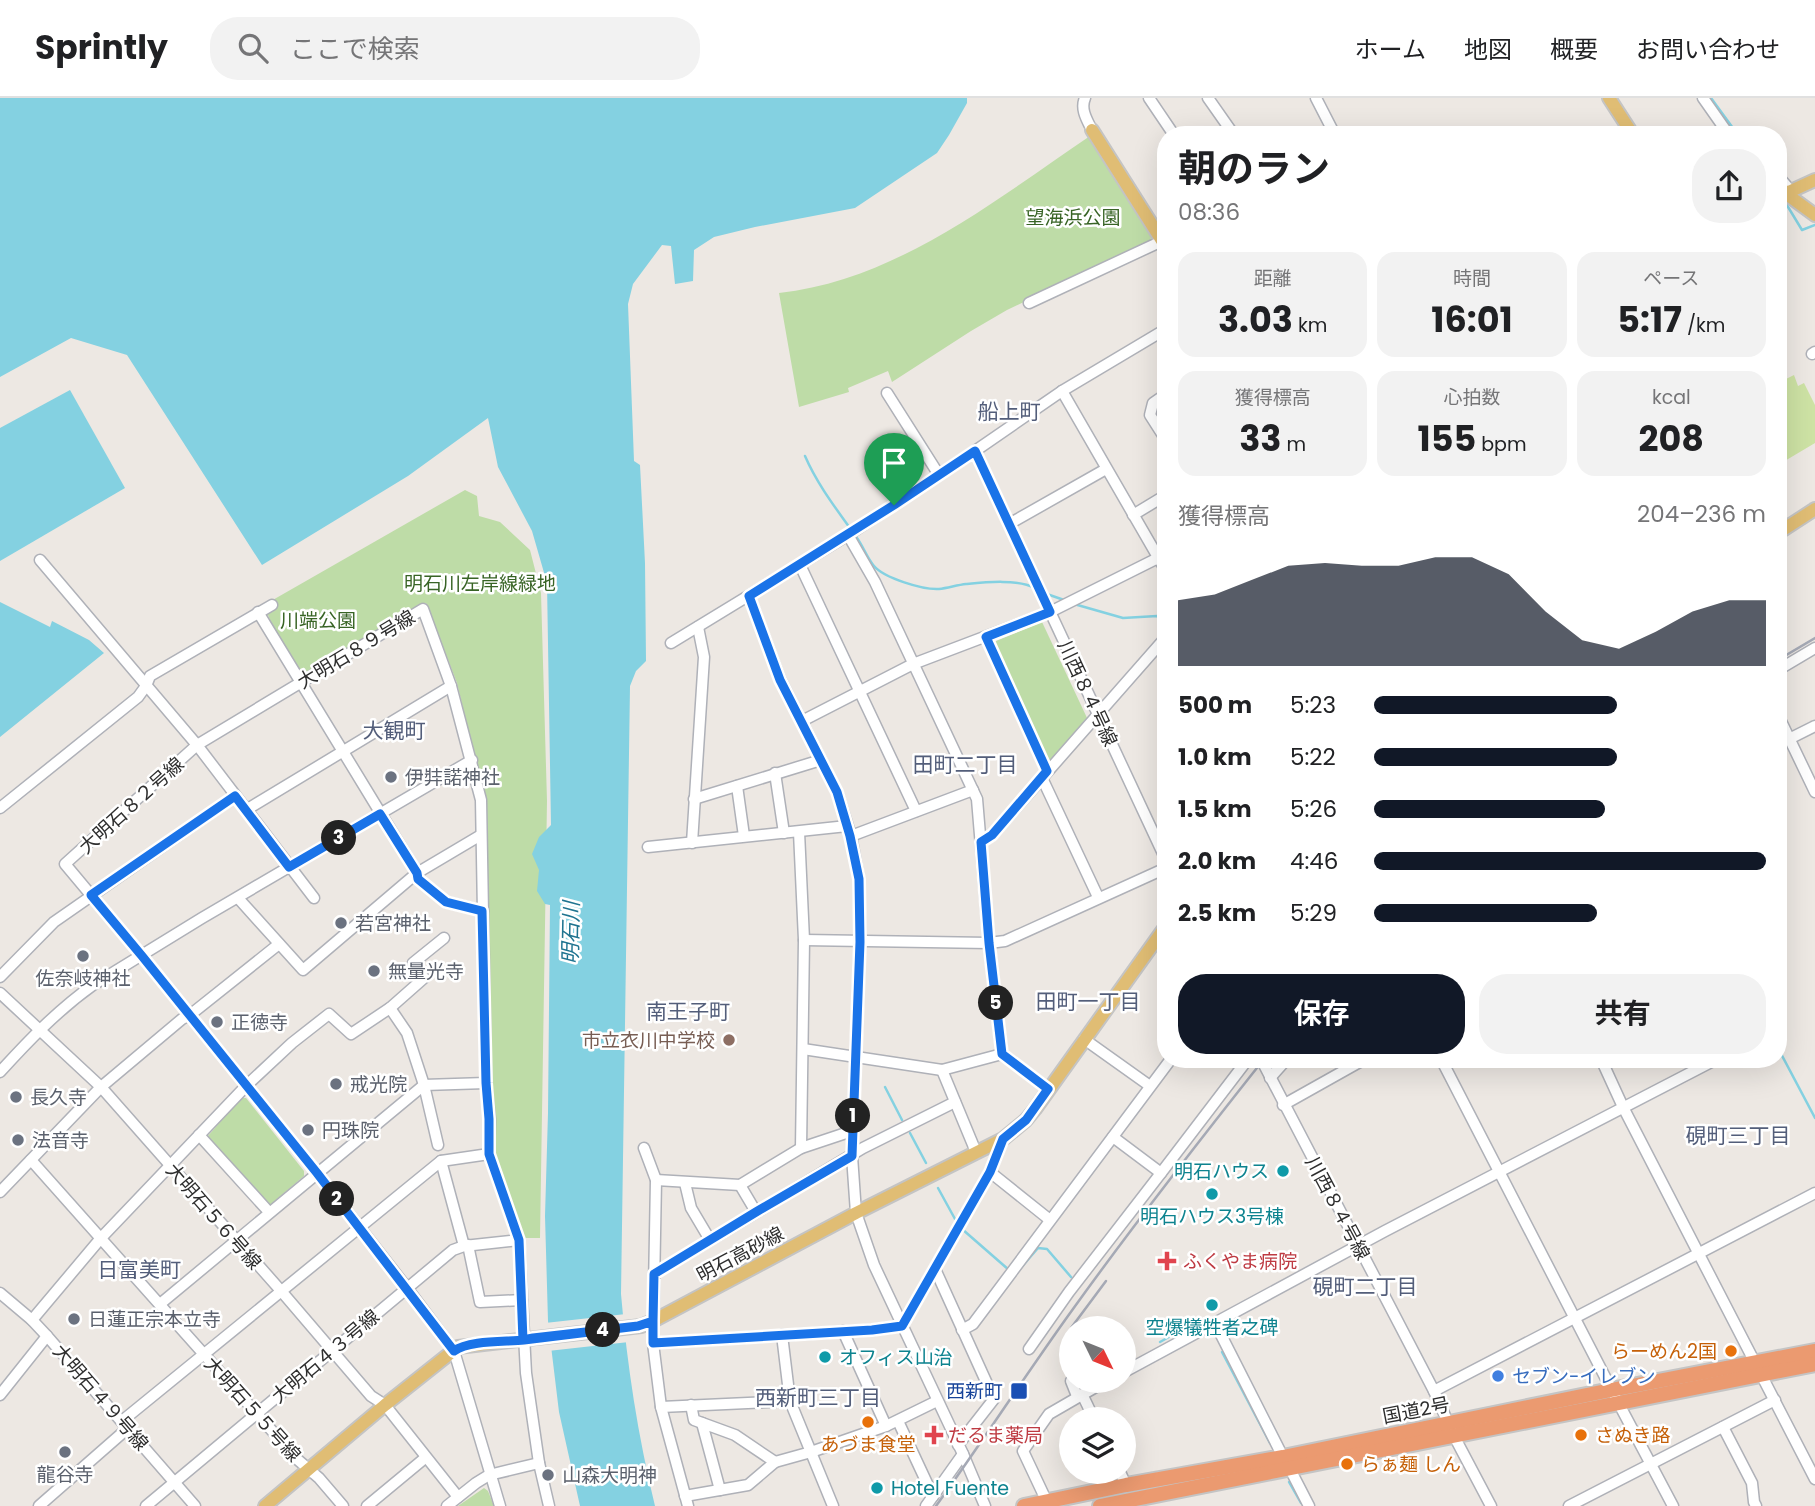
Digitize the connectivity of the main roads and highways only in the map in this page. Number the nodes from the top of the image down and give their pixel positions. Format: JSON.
{"nodes":[{"id":1,"x":1609,"y":98,"type":"edge"},
{"id":2,"x":1627,"y":126,"type":"edge"},
{"id":3,"x":1092,"y":130,"type":"road end"},
{"id":4,"x":1815,"y":180,"type":"edge"},
{"id":5,"x":1787,"y":190,"type":"edge"},
{"id":6,"x":1787,"y":195,"type":"edge"},
{"id":7,"x":1815,"y":215,"type":"edge"},
{"id":8,"x":1157,"y":233,"type":"edge"},
{"id":9,"x":1815,"y":509,"type":"edge"},
{"id":10,"x":1787,"y":527,"type":"edge"},
{"id":11,"x":1157,"y":938,"type":"edge"},
{"id":12,"x":1815,"y":1351,"type":"edge"},
{"id":13,"x":1815,"y":1364,"type":"edge"},
{"id":14,"x":1758,"y":1369,"type":"junction"},
{"id":15,"x":1451,"y":1430,"type":"junction"},
{"id":16,"x":1287,"y":1463,"type":"junction"},
{"id":17,"x":1136,"y":1477,"type":"edge"},
{"id":18,"x":1104,"y":1484,"type":"edge"},
{"id":19,"x":1137,"y":1503,"type":"edge"},
{"id":20,"x":265,"y":1506,"type":"edge"},
{"id":21,"x":1024,"y":1506,"type":"edge"},
{"id":22,"x":1100,"y":1506,"type":"edge"}],
"edges":[{"from":1,"to":2,"type":"main road"},
{"from":3,"to":8,"type":"main road"},
{"from":4,"to":5,"type":"main road"},
{"from":6,"to":7,"type":"main road"},
{"from":9,"to":10,"type":"main road"},
{"from":11,"to":20,"type":"main road","name":"明石高砂線"},
{"from":12,"to":14,"type":"highway","name":"国道2号"},
{"from":13,"to":14,"type":"highway","name":"国道2号"},
{"from":14,"to":15,"type":"highway","name":"国道2号"},
{"from":14,"to":15,"type":"highway","name":"国道2号"},
{"from":15,"to":16,"type":"highway","name":"国道2号"},
{"from":16,"to":17,"type":"highway","name":"国道2号"},
{"from":16,"to":19,"type":"highway","name":"国道2号"},
{"from":18,"to":21,"type":"highway","name":"国道2号"},
{"from":19,"to":22,"type":"highway","name":"国道2号"}]}
